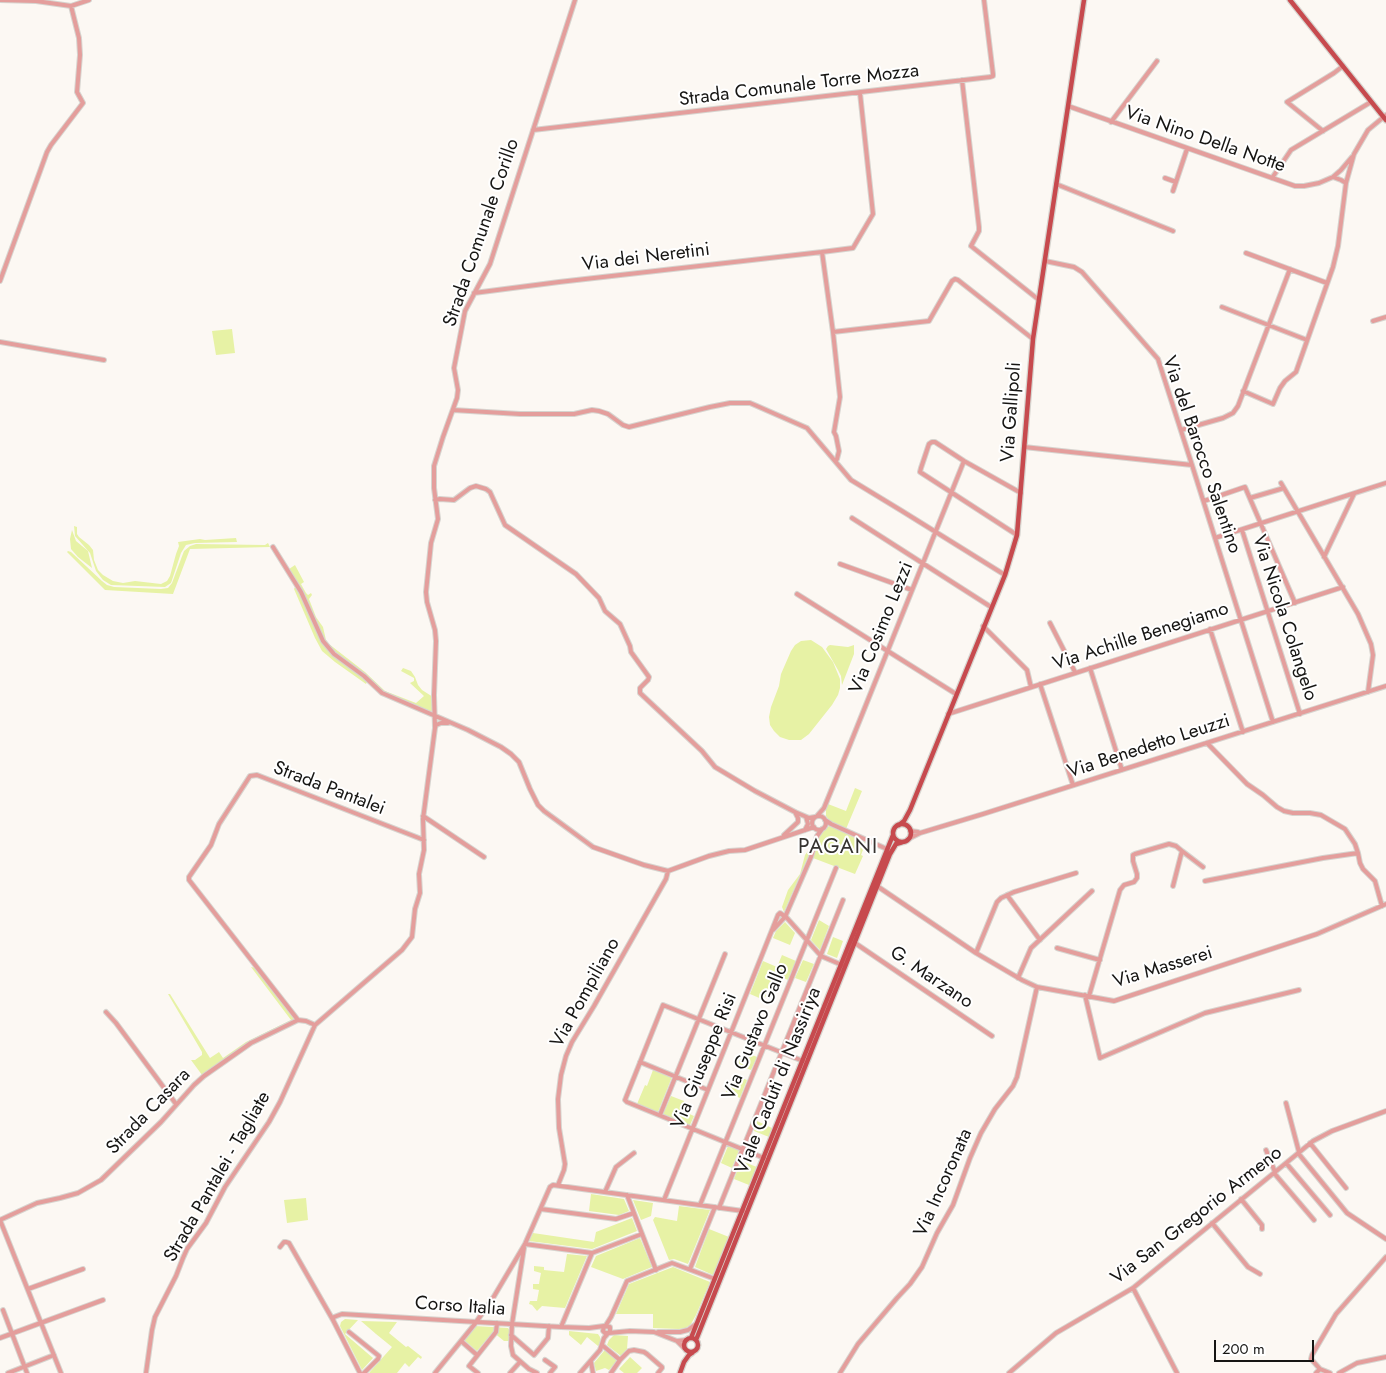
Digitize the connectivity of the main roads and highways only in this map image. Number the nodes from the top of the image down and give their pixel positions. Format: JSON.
{"nodes":[{"id":1,"x":1084,"y":0,"type":"edge"},
{"id":2,"x":1290,"y":0,"type":"edge"},
{"id":3,"x":1385,"y":118,"type":"edge"},
{"id":4,"x":910,"y":810,"type":"junction"},
{"id":5,"x":899,"y":825,"type":"junction"},
{"id":6,"x":909,"y":829,"type":"junction"},
{"id":7,"x":893,"y":835,"type":"junction"},
{"id":8,"x":903,"y":842,"type":"junction"},
{"id":9,"x":691,"y":1339,"type":"junction"},
{"id":10,"x":685,"y":1349,"type":"junction"},
{"id":11,"x":692,"y":1353,"type":"junction"},
{"id":12,"x":684,"y":1362,"type":"junction"},
{"id":13,"x":680,"y":1373,"type":"edge"}],
"edges":[{"from":1,"to":4,"type":"main road","name":"Via Gallipoli"},
{"from":2,"to":3,"type":"main road"},
{"from":4,"to":5,"type":"main road","name":"Via Gallipoli"},
{"from":4,"to":6,"type":"main road","name":"Via Gallipoli"},
{"from":5,"to":6,"type":"main road"},
{"from":5,"to":7,"type":"main road","name":"Via Gallipoli"},
{"from":6,"to":8,"type":"main road","name":"Via Gallipoli"},
{"from":7,"to":8,"type":"main road"},
{"from":7,"to":9,"type":"main road","name":"Viale Caduti di Nassiriya"},
{"from":8,"to":9,"type":"main road","name":"Viale Caduti di Nassiriya"},
{"from":9,"to":10,"type":"main road"},
{"from":9,"to":11,"type":"main road"},
{"from":10,"to":11,"type":"main road"},
{"from":10,"to":12,"type":"main road"},
{"from":11,"to":12,"type":"main road"},
{"from":12,"to":13,"type":"main road"}]}
